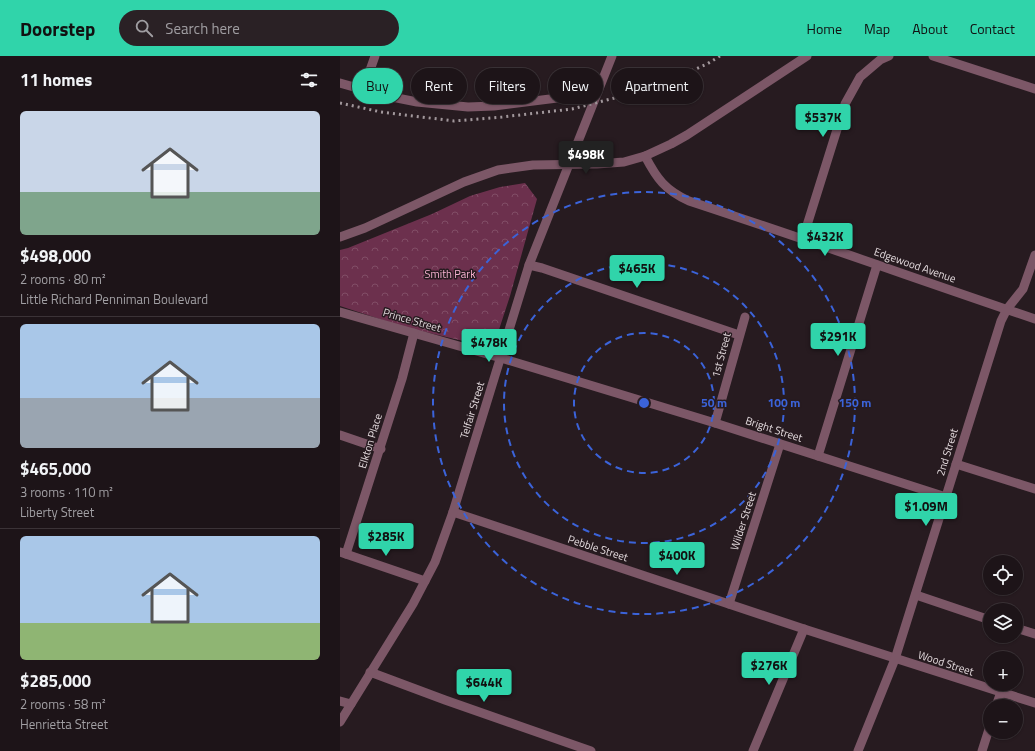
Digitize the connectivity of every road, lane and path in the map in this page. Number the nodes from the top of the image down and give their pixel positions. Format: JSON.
{"nodes":[{"id":1,"x":375,"y":56,"type":"edge"},
{"id":2,"x":612,"y":56,"type":"edge"},
{"id":3,"x":807,"y":56,"type":"edge"},
{"id":4,"x":889,"y":56,"type":"edge"},
{"id":5,"x":933,"y":56,"type":"edge"},
{"id":6,"x":371,"y":68,"type":"edge"},
{"id":7,"x":603,"y":78,"type":"edge"},
{"id":8,"x":340,"y":83,"type":"edge"},
{"id":9,"x":352,"y":87,"type":"edge"},
{"id":10,"x":1035,"y":89,"type":"edge"},
{"id":11,"x":403,"y":99,"type":"edge"},
{"id":12,"x":548,"y":99,"type":"edge"},
{"id":13,"x":593,"y":104,"type":"edge"},
{"id":14,"x":646,"y":156,"type":"junction"},
{"id":15,"x":568,"y":165,"type":"junction"},
{"id":16,"x":340,"y":237,"type":"edge"},
{"id":17,"x":803,"y":238,"type":"junction"},
{"id":18,"x":1035,"y":255,"type":"edge"},
{"id":19,"x":529,"y":264,"type":"junction"},
{"id":20,"x":878,"y":265,"type":"junction"},
{"id":21,"x":1007,"y":309,"type":"junction"},
{"id":22,"x":340,"y":312,"type":"edge"},
{"id":23,"x":745,"y":317,"type":"dead end"},
{"id":24,"x":1035,"y":319,"type":"edge"},
{"id":25,"x":414,"y":333,"type":"junction"},
{"id":26,"x":739,"y":335,"type":"junction"},
{"id":27,"x":501,"y":358,"type":"junction"},
{"id":28,"x":715,"y":423,"type":"junction"},
{"id":29,"x":340,"y":435,"type":"edge"},
{"id":30,"x":780,"y":444,"type":"junction"},
{"id":31,"x":380,"y":449,"type":"junction"},
{"id":32,"x":818,"y":456,"type":"junction"},
{"id":33,"x":956,"y":464,"type":"junction"},
{"id":34,"x":1035,"y":489,"type":"edge"},
{"id":35,"x":946,"y":497,"type":"junction"},
{"id":36,"x":453,"y":512,"type":"junction"},
{"id":37,"x":343,"y":553,"type":"edge"},
{"id":38,"x":425,"y":581,"type":"junction"},
{"id":39,"x":916,"y":596,"type":"junction"},
{"id":40,"x":730,"y":604,"type":"junction"},
{"id":41,"x":983,"y":618,"type":"edge"},
{"id":42,"x":804,"y":629,"type":"junction"},
{"id":43,"x":1023,"y":630,"type":"edge"},
{"id":44,"x":1035,"y":634,"type":"edge"},
{"id":45,"x":895,"y":659,"type":"junction"},
{"id":46,"x":370,"y":672,"type":"junction"},
{"id":47,"x":1000,"y":692,"type":"junction"},
{"id":48,"x":998,"y":699,"type":"edge"},
{"id":49,"x":340,"y":701,"type":"edge"},
{"id":50,"x":1035,"y":703,"type":"edge"},
{"id":51,"x":351,"y":704,"type":"junction"},
{"id":52,"x":340,"y":722,"type":"edge"},
{"id":53,"x":986,"y":739,"type":"edge"},
{"id":54,"x":591,"y":751,"type":"edge"},
{"id":55,"x":753,"y":751,"type":"edge"},
{"id":56,"x":858,"y":751,"type":"edge"},
{"id":57,"x":982,"y":751,"type":"edge"}],
"edges":[{"from":1,"to":6,"type":"street"},
{"from":2,"to":7,"type":"street","name":"Telfair Street"},
{"from":3,"to":14,"type":"street"},
{"from":4,"to":17,"type":"street"},
{"from":5,"to":10,"type":"street"},
{"from":8,"to":9,"type":"street"},
{"from":11,"to":12,"type":"street"},
{"from":13,"to":15,"type":"street","name":"Telfair Street"},
{"from":14,"to":15,"type":"street"},
{"from":14,"to":17,"type":"street","name":"Edgewood Avenue"},
{"from":15,"to":16,"type":"street"},
{"from":15,"to":19,"type":"street","name":"Telfair Street"},
{"from":17,"to":20,"type":"street","name":"Edgewood Avenue"},
{"from":18,"to":21,"type":"street","name":"2nd Street"},
{"from":19,"to":26,"type":"street"},
{"from":19,"to":27,"type":"street","name":"Telfair Street"},
{"from":20,"to":21,"type":"street","name":"Edgewood Avenue"},
{"from":20,"to":32,"type":"street"},
{"from":21,"to":24,"type":"street","name":"Edgewood Avenue"},
{"from":21,"to":33,"type":"street","name":"2nd Street"},
{"from":22,"to":25,"type":"street","name":"Prince Street"},
{"from":23,"to":26,"type":"street","name":"1st Street"},
{"from":25,"to":27,"type":"street","name":"Prince Street"},
{"from":25,"to":31,"type":"street","name":"Elkton Place"},
{"from":26,"to":28,"type":"street","name":"1st Street"},
{"from":27,"to":28,"type":"street","name":"Bright Street"},
{"from":27,"to":36,"type":"street","name":"Telfair Street"},
{"from":28,"to":30,"type":"street","name":"Bright Street"},
{"from":29,"to":31,"type":"street"},
{"from":30,"to":32,"type":"street","name":"Bright Street"},
{"from":30,"to":40,"type":"street","name":"Wilder Street"},
{"from":31,"to":37,"type":"street","name":"Elkton Place"},
{"from":32,"to":35,"type":"street","name":"Bright Street"},
{"from":33,"to":34,"type":"street"},
{"from":33,"to":35,"type":"street","name":"2nd Street"},
{"from":35,"to":39,"type":"street","name":"2nd Street"},
{"from":36,"to":38,"type":"street","name":"Telfair Street"},
{"from":36,"to":40,"type":"street","name":"Pebble Street"},
{"from":37,"to":38,"type":"street"},
{"from":38,"to":46,"type":"street","name":"Telfair Street"},
{"from":39,"to":41,"type":"street"},
{"from":39,"to":45,"type":"street","name":"2nd Street"},
{"from":40,"to":42,"type":"street","name":"Pebble Street"},
{"from":42,"to":45,"type":"street","name":"Pebble Street"},
{"from":42,"to":55,"type":"street"},
{"from":43,"to":44,"type":"street"},
{"from":45,"to":47,"type":"street","name":"Wood Street"},
{"from":45,"to":56,"type":"street","name":"2nd Street"},
{"from":46,"to":51,"type":"street","name":"Telfair Street"},
{"from":46,"to":54,"type":"street"},
{"from":47,"to":48,"type":"street"},
{"from":47,"to":50,"type":"street","name":"Wood Street"},
{"from":49,"to":51,"type":"street"},
{"from":51,"to":52,"type":"street","name":"Telfair Street"},
{"from":53,"to":57,"type":"street"}]}
